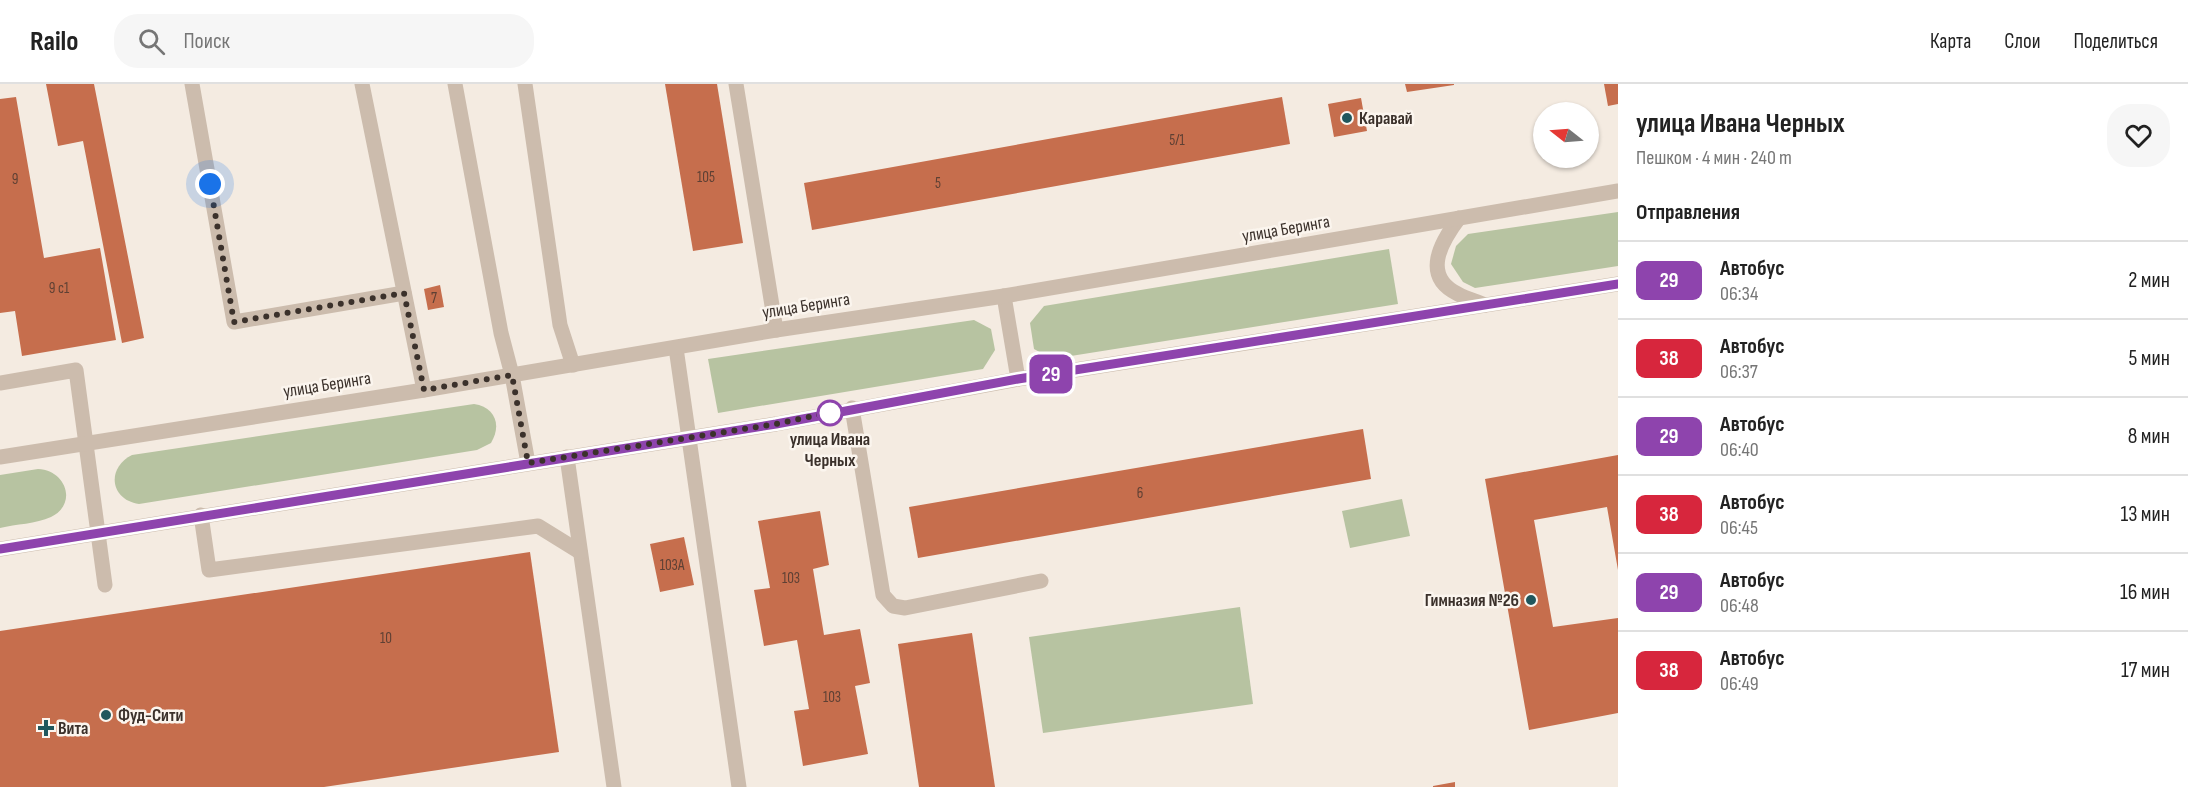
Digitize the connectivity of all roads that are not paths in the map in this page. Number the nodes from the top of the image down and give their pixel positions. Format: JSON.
{"nodes":[{"id":1,"x":192,"y":84,"type":"edge"},
{"id":2,"x":362,"y":84,"type":"edge"},
{"id":3,"x":455,"y":84,"type":"edge"},
{"id":4,"x":525,"y":84,"type":"edge"},
{"id":5,"x":736,"y":84,"type":"edge"},
{"id":6,"x":1618,"y":190,"type":"edge"},
{"id":7,"x":1459,"y":218,"type":"junction"},
{"id":8,"x":1618,"y":284,"type":"edge"},
{"id":9,"x":404,"y":293,"type":"junction"},
{"id":10,"x":1004,"y":296,"type":"junction"},
{"id":11,"x":1485,"y":305,"type":"junction"},
{"id":12,"x":776,"y":330,"type":"junction"},
{"id":13,"x":676,"y":348,"type":"junction"},
{"id":14,"x":573,"y":365,"type":"junction"},
{"id":15,"x":512,"y":375,"type":"junction"},
{"id":16,"x":1018,"y":379,"type":"junction"},
{"id":17,"x":0,"y":383,"type":"edge"},
{"id":18,"x":424,"y":390,"type":"junction"},
{"id":19,"x":852,"y":408,"type":"junction"},
{"id":20,"x":690,"y":437,"type":"junction"},
{"id":21,"x":86,"y":443,"type":"junction"},
{"id":22,"x":0,"y":457,"type":"edge"},
{"id":23,"x":567,"y":457,"type":"junction"},
{"id":24,"x":528,"y":463,"type":"junction"},
{"id":25,"x":201,"y":515,"type":"junction"},
{"id":26,"x":98,"y":533,"type":"junction"},
{"id":27,"x":0,"y":549,"type":"edge"},
{"id":28,"x":580,"y":552,"type":"junction"},
{"id":29,"x":1041,"y":581,"type":"dead end"},
{"id":30,"x":105,"y":585,"type":"dead end"},
{"id":31,"x":614,"y":787,"type":"edge"},
{"id":32,"x":739,"y":787,"type":"edge"}],
"edges":[{"from":1,"to":9,"type":"street"},
{"from":2,"to":9,"type":"street"},
{"from":3,"to":15,"type":"street"},
{"from":4,"to":14,"type":"street"},
{"from":5,"to":12,"type":"street"},
{"from":6,"to":7,"type":"street","name":"улица Беринга"},
{"from":7,"to":10,"type":"street","name":"улица Беринга"},
{"from":7,"to":11,"type":"street"},
{"from":8,"to":11,"type":"street"},
{"from":9,"to":18,"type":"street"},
{"from":10,"to":12,"type":"street","name":"улица Беринга"},
{"from":10,"to":16,"type":"street"},
{"from":11,"to":16,"type":"street"},
{"from":12,"to":13,"type":"street","name":"улица Беринга"},
{"from":13,"to":14,"type":"street","name":"улица Беринга"},
{"from":13,"to":20,"type":"street"},
{"from":14,"to":15,"type":"street","name":"улица Беринга"},
{"from":15,"to":18,"type":"street","name":"улица Беринга"},
{"from":15,"to":24,"type":"street"},
{"from":16,"to":19,"type":"street"},
{"from":17,"to":21,"type":"street"},
{"from":18,"to":21,"type":"street","name":"улица Беринга"},
{"from":19,"to":20,"type":"street"},
{"from":19,"to":29,"type":"street"},
{"from":20,"to":23,"type":"street"},
{"from":20,"to":32,"type":"street"},
{"from":21,"to":22,"type":"street","name":"улица Беринга"},
{"from":21,"to":26,"type":"street"},
{"from":23,"to":24,"type":"street"},
{"from":23,"to":28,"type":"street"},
{"from":24,"to":25,"type":"street"},
{"from":25,"to":26,"type":"street"},
{"from":25,"to":28,"type":"street"},
{"from":26,"to":27,"type":"street"},
{"from":26,"to":30,"type":"street"},
{"from":28,"to":31,"type":"street"}]}
